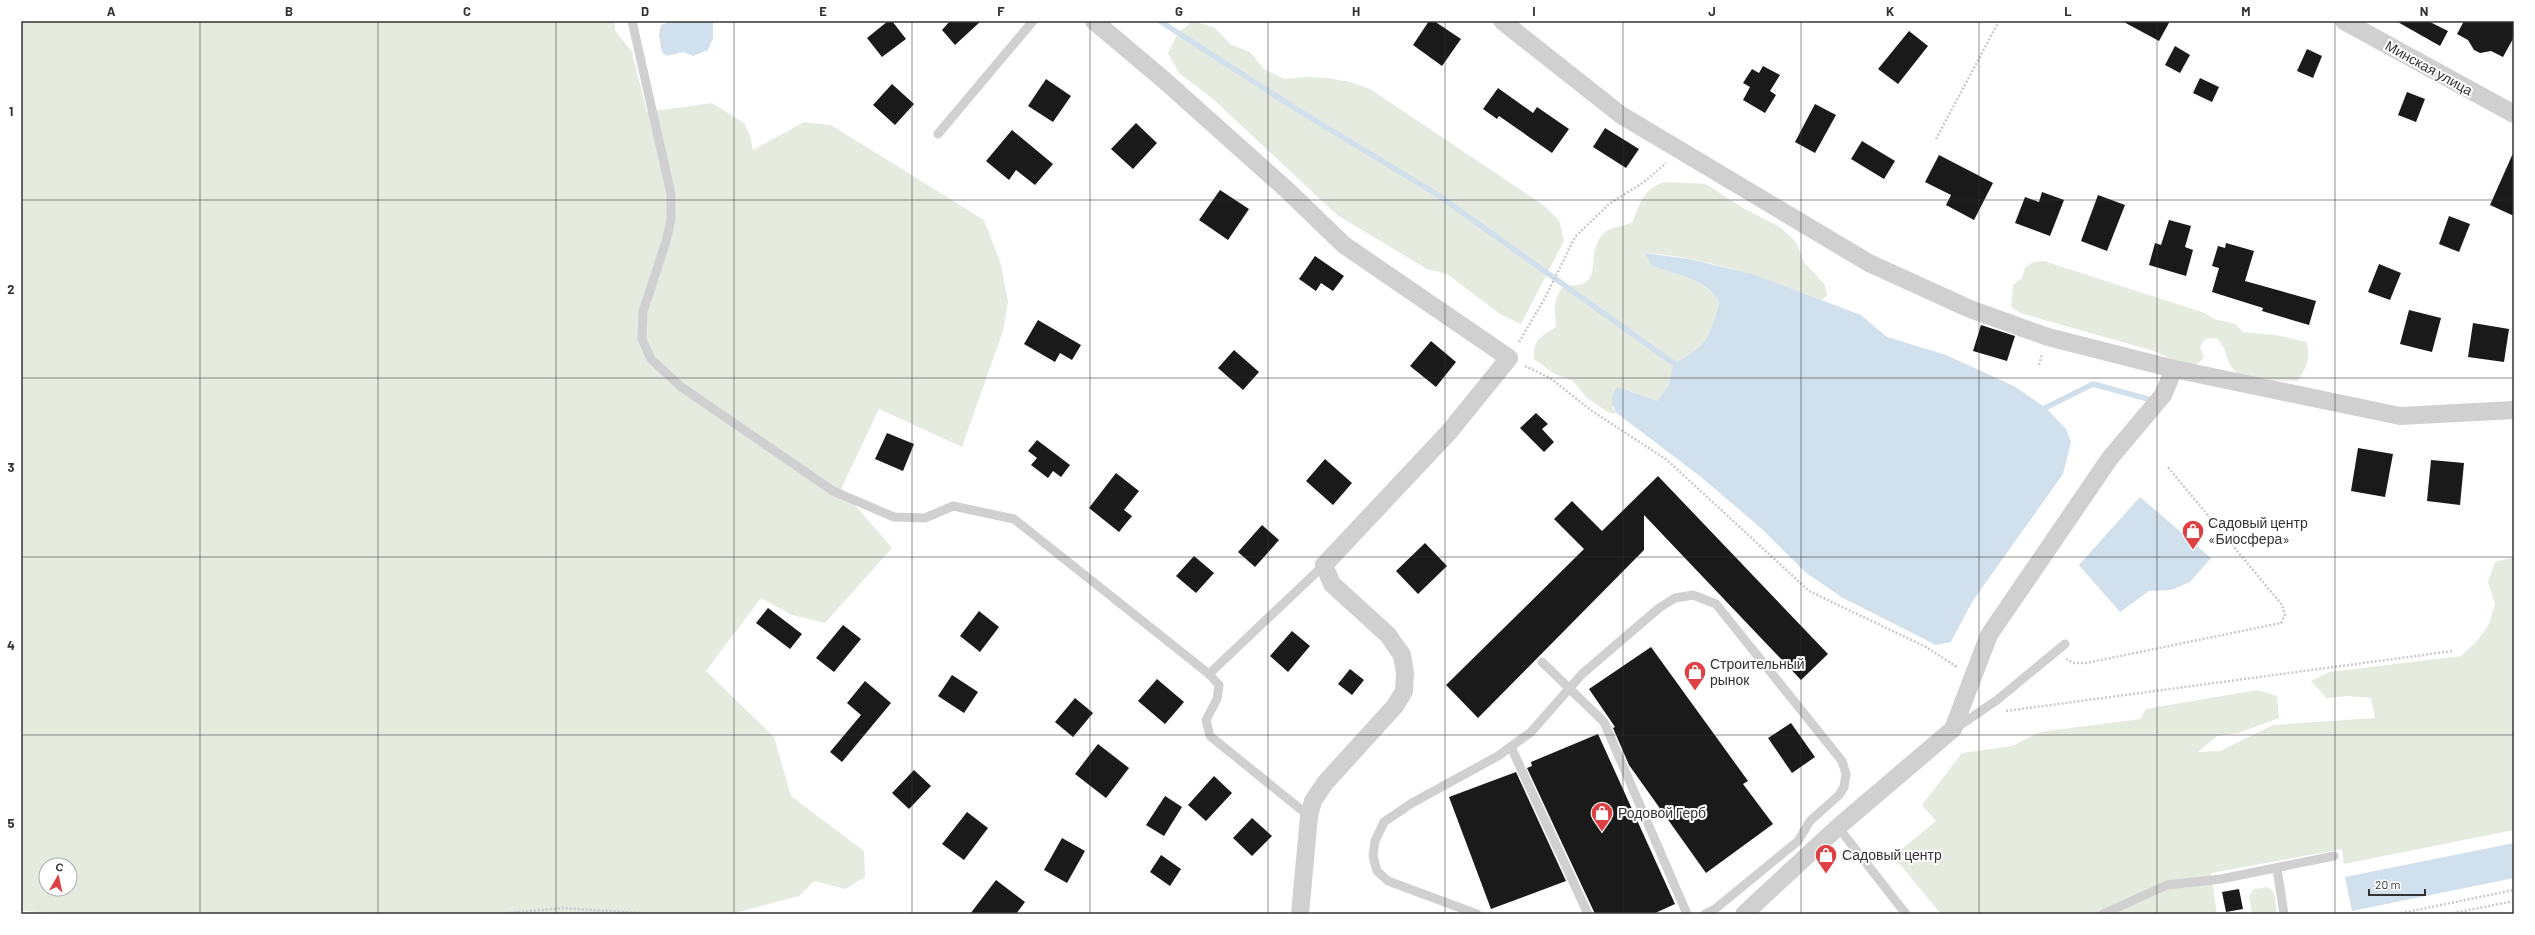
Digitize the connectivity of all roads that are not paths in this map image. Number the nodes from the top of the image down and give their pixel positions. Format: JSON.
{"nodes":[{"id":1,"x":632,"y":21,"type":"edge"},
{"id":2,"x":1033,"y":21,"type":"edge"},
{"id":3,"x":1094,"y":21,"type":"edge"},
{"id":4,"x":1502,"y":21,"type":"edge"},
{"id":5,"x":2344,"y":21,"type":"edge"},
{"id":6,"x":2514,"y":114,"type":"edge"},
{"id":7,"x":938,"y":134,"type":"dead end"},
{"id":8,"x":2174,"y":369,"type":"junction"},
{"id":9,"x":2514,"y":410,"type":"edge"},
{"id":10,"x":1324,"y":565,"type":"junction"},
{"id":11,"x":2065,"y":644,"type":"dead end"},
{"id":12,"x":1542,"y":662,"type":"dead end"},
{"id":13,"x":1209,"y":674,"type":"junction"},
{"id":14,"x":1570,"y":690,"type":"junction"},
{"id":15,"x":1953,"y":729,"type":"junction"},
{"id":16,"x":1511,"y":747,"type":"junction"},
{"id":17,"x":1309,"y":816,"type":"junction"},
{"id":18,"x":1838,"y":827,"type":"junction"},
{"id":19,"x":2334,"y":856,"type":"dead end"},
{"id":20,"x":2277,"y":869,"type":"junction"},
{"id":21,"x":1746,"y":913,"type":"edge"},
{"id":22,"x":1300,"y":914,"type":"edge"},
{"id":23,"x":1478,"y":914,"type":"edge"},
{"id":24,"x":1588,"y":914,"type":"edge"},
{"id":25,"x":1687,"y":914,"type":"edge"},
{"id":26,"x":1706,"y":914,"type":"edge"},
{"id":27,"x":1906,"y":914,"type":"edge"},
{"id":28,"x":2103,"y":914,"type":"edge"},
{"id":29,"x":2284,"y":914,"type":"edge"}],
"edges":[{"from":1,"to":13,"type":"lane"},
{"from":2,"to":7,"type":"lane"},
{"from":3,"to":10,"type":"street"},
{"from":4,"to":8,"type":"street"},
{"from":5,"to":6,"type":"street","name":"Минская улица"},
{"from":8,"to":9,"type":"street"},
{"from":8,"to":15,"type":"street"},
{"from":10,"to":13,"type":"lane"},
{"from":10,"to":17,"type":"street"},
{"from":11,"to":15,"type":"lane"},
{"from":12,"to":14,"type":"lane"},
{"from":13,"to":17,"type":"lane"},
{"from":14,"to":16,"type":"lane"},
{"from":14,"to":25,"type":"lane"},
{"from":14,"to":26,"type":"lane"},
{"from":15,"to":18,"type":"street"},
{"from":16,"to":23,"type":"lane"},
{"from":16,"to":24,"type":"lane"},
{"from":17,"to":22,"type":"street"},
{"from":18,"to":21,"type":"street"},
{"from":18,"to":27,"type":"lane"},
{"from":19,"to":20,"type":"lane"},
{"from":20,"to":28,"type":"lane"},
{"from":20,"to":29,"type":"lane"}]}
